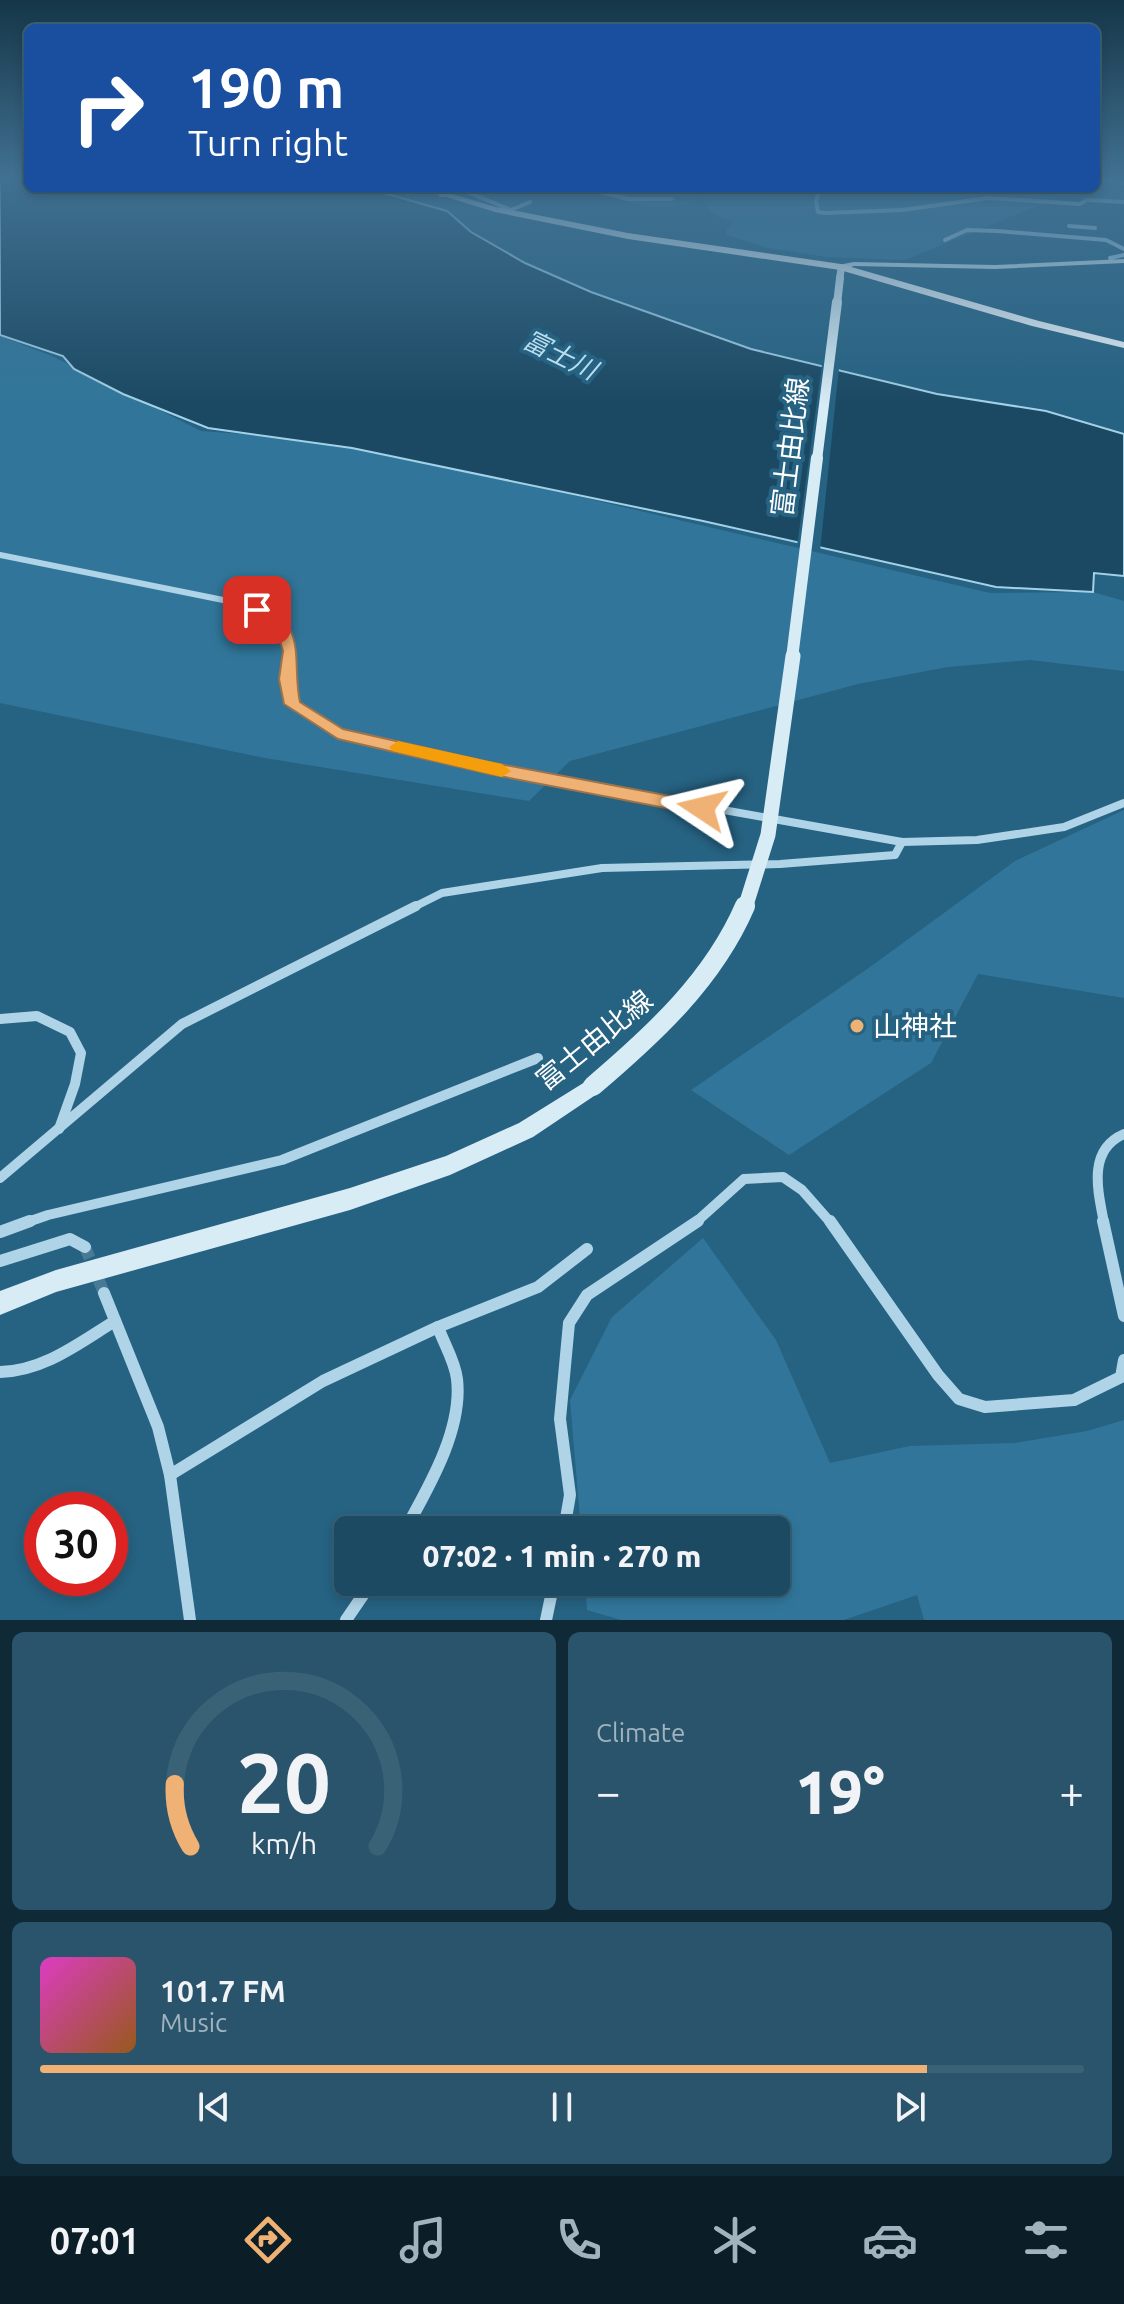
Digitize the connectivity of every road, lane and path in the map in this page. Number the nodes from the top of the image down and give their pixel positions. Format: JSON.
{"nodes":[{"id":1,"x":732,"y":254,"type":"edge"},
{"id":2,"x":1122,"y":254,"type":"edge"},
{"id":3,"x":841,"y":272,"type":"junction"},
{"id":4,"x":1124,"y":345,"type":"edge"},
{"id":5,"x":0,"y":555,"type":"edge"},
{"id":6,"x":1124,"y":803,"type":"edge"},
{"id":7,"x":902,"y":842,"type":"junction"},
{"id":8,"x":0,"y":1019,"type":"edge"},
{"id":9,"x":538,"y":1058,"type":"dead end"},
{"id":10,"x":59,"y":1130,"type":"junction"},
{"id":11,"x":1124,"y":1134,"type":"edge"},
{"id":12,"x":0,"y":1178,"type":"edge"},
{"id":13,"x":0,"y":1232,"type":"edge"},
{"id":14,"x":85,"y":1247,"type":"dead end"},
{"id":15,"x":587,"y":1249,"type":"dead end"},
{"id":16,"x":0,"y":1261,"type":"edge"},
{"id":17,"x":104,"y":1293,"type":"tunnel mouth"},
{"id":18,"x":0,"y":1303,"type":"edge"},
{"id":19,"x":1124,"y":1316,"type":"edge"},
{"id":20,"x":115,"y":1321,"type":"junction"},
{"id":21,"x":438,"y":1327,"type":"junction"},
{"id":22,"x":1124,"y":1360,"type":"edge"},
{"id":23,"x":0,"y":1372,"type":"edge"},
{"id":24,"x":170,"y":1475,"type":"junction"},
{"id":25,"x":413,"y":1516,"type":"edge"},
{"id":26,"x":566,"y":1516,"type":"edge"},
{"id":27,"x":362,"y":1596,"type":"edge"},
{"id":28,"x":551,"y":1596,"type":"edge"},
{"id":29,"x":190,"y":1620,"type":"edge"},
{"id":30,"x":346,"y":1620,"type":"edge"},
{"id":31,"x":546,"y":1620,"type":"edge"}],
"edges":[{"from":1,"to":3,"type":"main road"},
{"from":2,"to":3,"type":"main road"},
{"from":3,"to":4,"type":"main road"},
{"from":3,"to":18,"type":"main road","name":"富士由比線","bridge":true},
{"from":5,"to":7,"type":"street"},
{"from":6,"to":7,"type":"street"},
{"from":7,"to":10,"type":"street"},
{"from":8,"to":10,"type":"street"},
{"from":9,"to":13,"type":"street"},
{"from":10,"to":12,"type":"street"},
{"from":11,"to":19,"type":"street"},
{"from":14,"to":16,"type":"street"},
{"from":15,"to":21,"type":"street"},
{"from":17,"to":20,"type":"street"},
{"from":20,"to":23,"type":"street"},
{"from":20,"to":24,"type":"street"},
{"from":21,"to":24,"type":"street"},
{"from":21,"to":25,"type":"street"},
{"from":22,"to":26,"type":"street"},
{"from":24,"to":29,"type":"street"},
{"from":27,"to":30,"type":"street"},
{"from":28,"to":31,"type":"street"}]}
